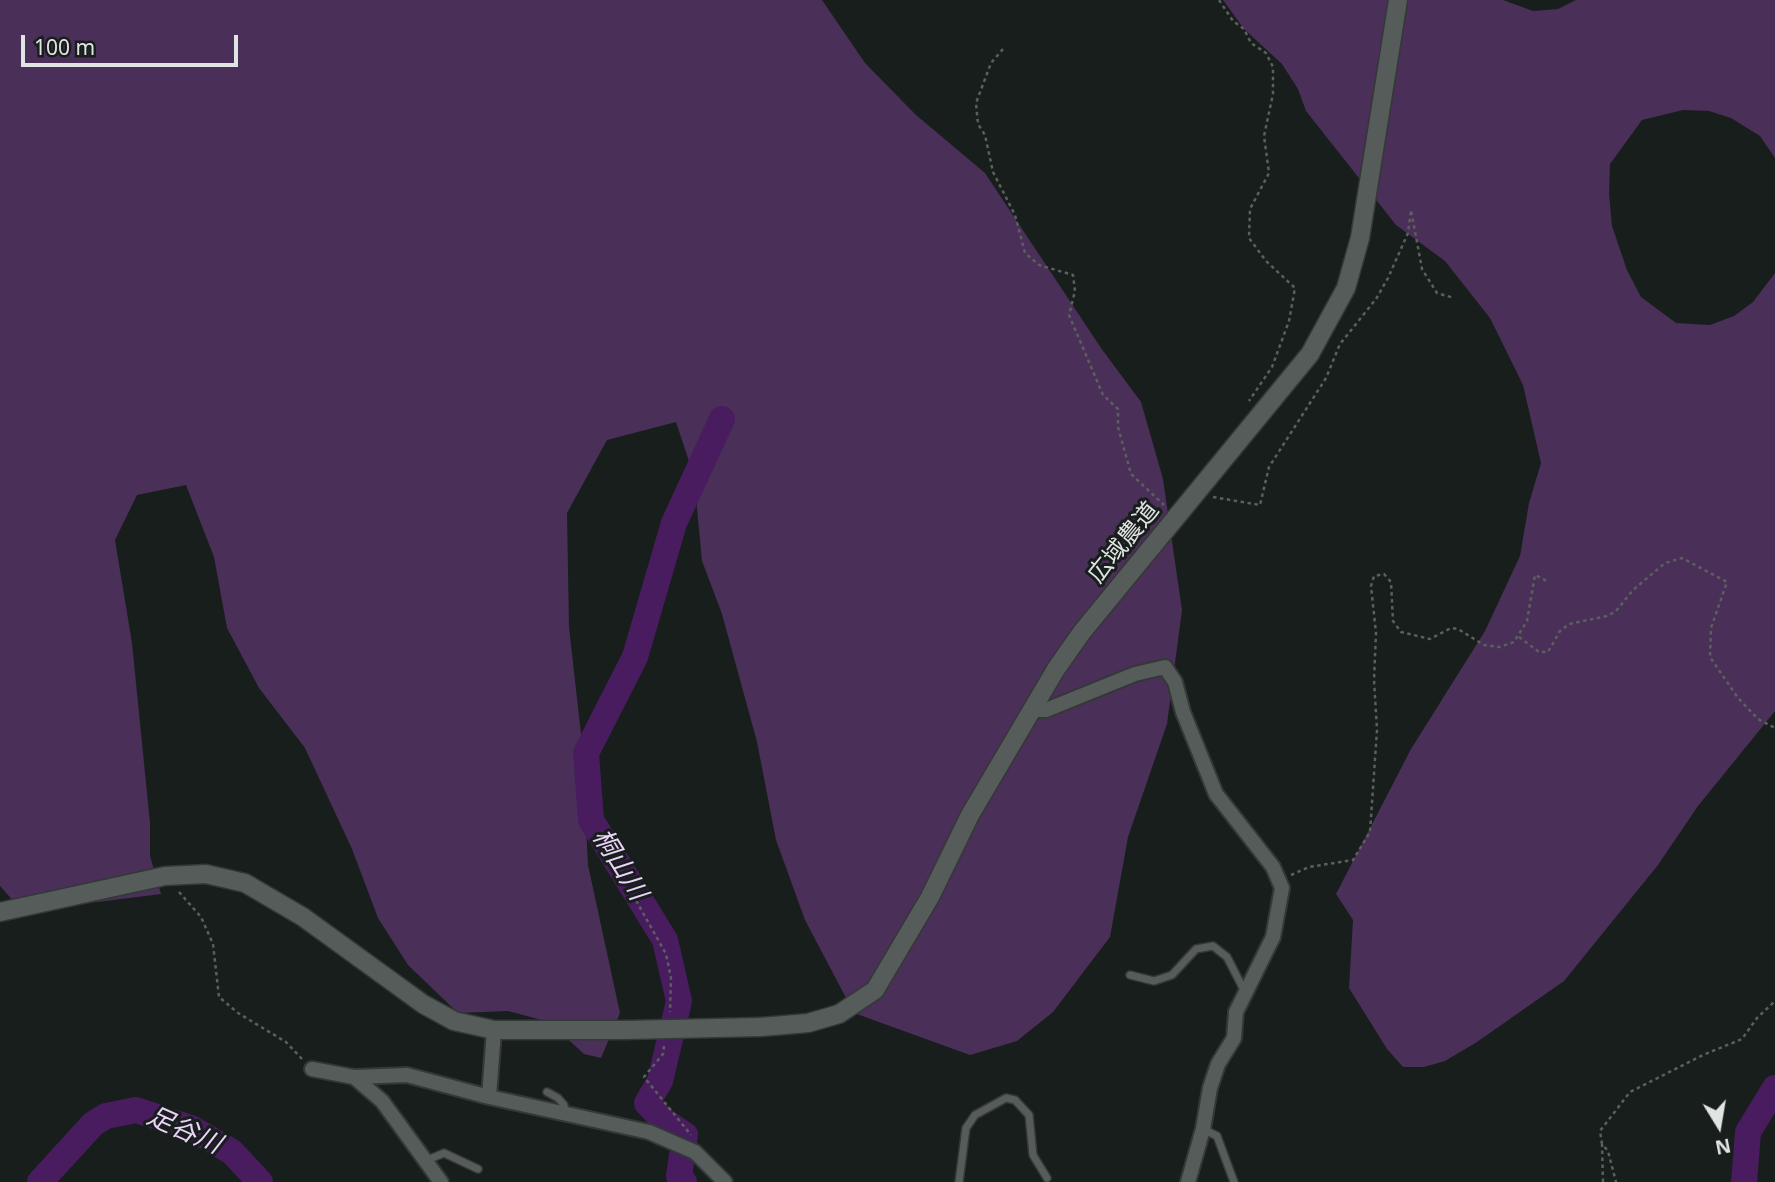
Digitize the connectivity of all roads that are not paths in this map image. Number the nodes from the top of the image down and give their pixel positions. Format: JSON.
{"nodes":[{"id":1,"x":1398,"y":0,"type":"edge"},
{"id":2,"x":1031,"y":710,"type":"junction"},
{"id":3,"x":0,"y":912,"type":"edge"},
{"id":4,"x":1130,"y":975,"type":"dead end"},
{"id":5,"x":1245,"y":993,"type":"junction"},
{"id":6,"x":494,"y":1030,"type":"junction"},
{"id":7,"x":312,"y":1069,"type":"road end"},
{"id":8,"x":354,"y":1077,"type":"junction"},
{"id":9,"x":548,"y":1092,"type":"dead end"},
{"id":10,"x":489,"y":1097,"type":"junction"},
{"id":11,"x":565,"y":1112,"type":"junction"},
{"id":12,"x":1203,"y":1129,"type":"junction"},
{"id":13,"x":424,"y":1161,"type":"junction"},
{"id":14,"x":478,"y":1169,"type":"dead end"},
{"id":15,"x":1047,"y":1178,"type":"dead end"},
{"id":16,"x":441,"y":1182,"type":"edge"},
{"id":17,"x":725,"y":1182,"type":"edge"},
{"id":18,"x":958,"y":1182,"type":"edge"},
{"id":19,"x":1188,"y":1182,"type":"edge"},
{"id":20,"x":1234,"y":1182,"type":"edge"}],
"edges":[{"from":1,"to":2,"type":"street","name":"広域農道"},
{"from":2,"to":5,"type":"street"},
{"from":2,"to":6,"type":"street","name":"広域農道","bridge":true},
{"from":3,"to":6,"type":"street","name":"広域農道"},
{"from":4,"to":5,"type":"lane"},
{"from":5,"to":12,"type":"street"},
{"from":6,"to":10,"type":"street"},
{"from":7,"to":8,"type":"street"},
{"from":8,"to":10,"type":"street"},
{"from":8,"to":13,"type":"street"},
{"from":9,"to":11,"type":"lane"},
{"from":10,"to":11,"type":"street"},
{"from":11,"to":17,"type":"street"},
{"from":12,"to":19,"type":"street"},
{"from":12,"to":20,"type":"lane"},
{"from":13,"to":14,"type":"lane"},
{"from":13,"to":16,"type":"street"},
{"from":15,"to":18,"type":"lane"}]}
